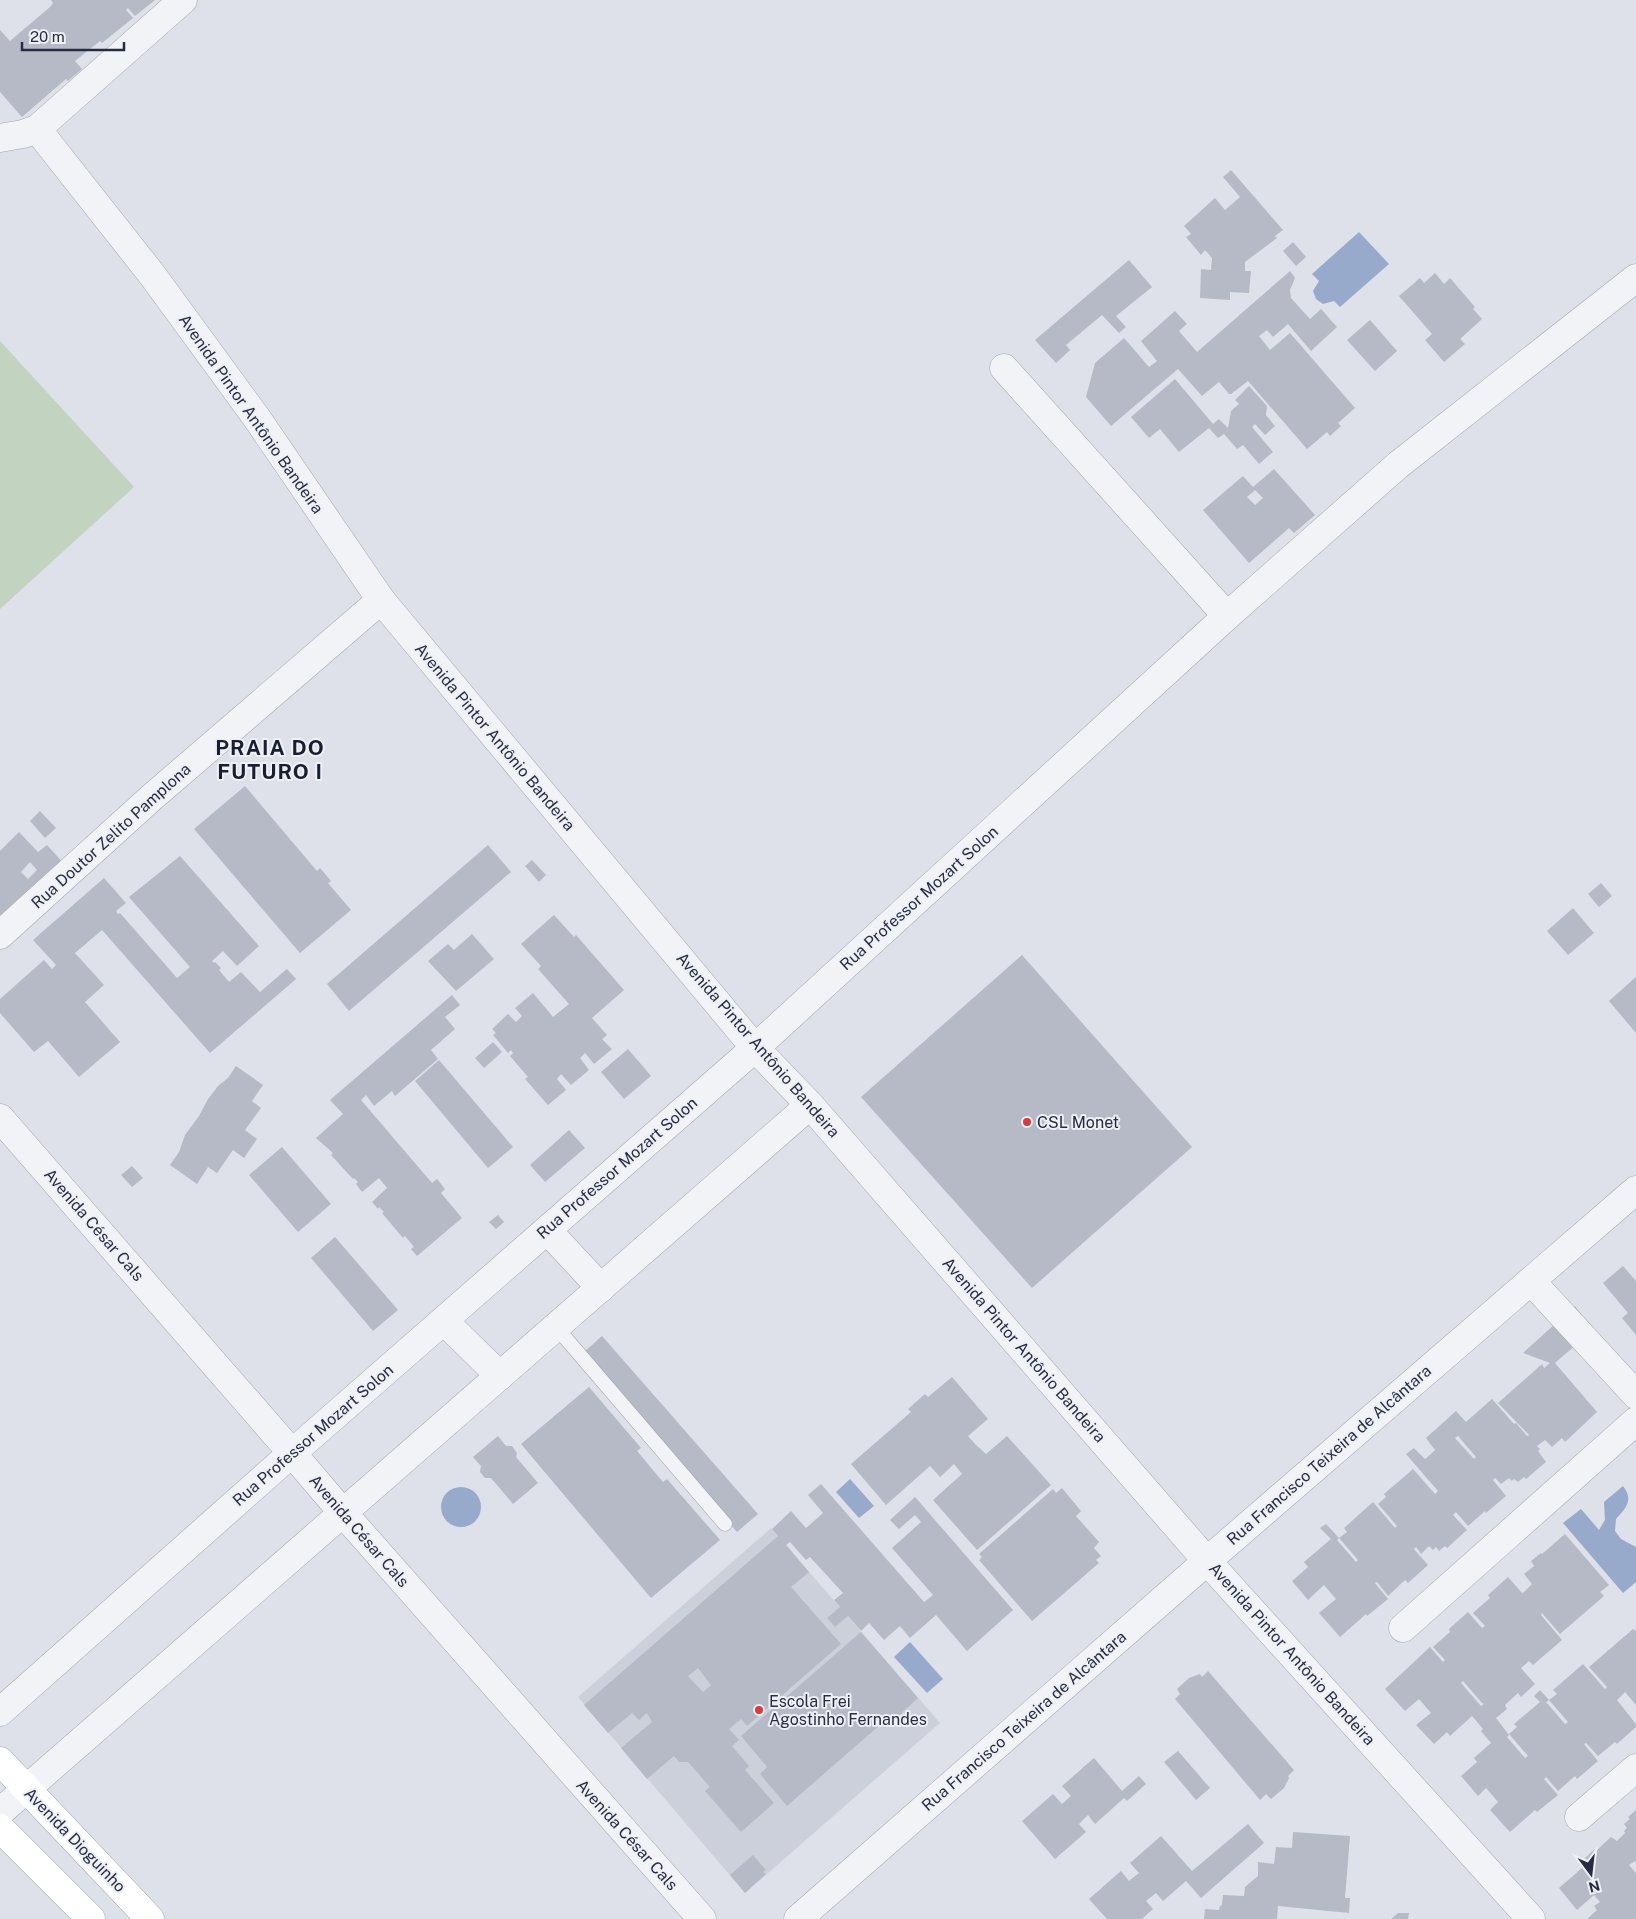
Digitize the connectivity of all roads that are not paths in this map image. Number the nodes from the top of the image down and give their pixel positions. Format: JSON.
{"nodes":[{"id":1,"x":183,"y":0,"type":"edge"},
{"id":2,"x":37,"y":129,"type":"junction"},
{"id":3,"x":0,"y":138,"type":"edge"},
{"id":4,"x":1636,"y":278,"type":"edge"},
{"id":5,"x":1004,"y":368,"type":"dead end"},
{"id":6,"x":381,"y":600,"type":"junction"},
{"id":7,"x":1227,"y":616,"type":"junction"},
{"id":8,"x":0,"y":935,"type":"edge"},
{"id":9,"x":755,"y":1048,"type":"junction"},
{"id":10,"x":810,"y":1105,"type":"junction"},
{"id":11,"x":0,"y":1118,"type":"edge"},
{"id":12,"x":1636,"y":1190,"type":"edge"},
{"id":13,"x":547,"y":1230,"type":"junction"},
{"id":14,"x":1531,"y":1280,"type":"junction"},
{"id":15,"x":601,"y":1288,"type":"junction"},
{"id":16,"x":444,"y":1321,"type":"junction"},
{"id":17,"x":556,"y":1327,"type":"junction"},
{"id":18,"x":500,"y":1376,"type":"junction"},
{"id":19,"x":1636,"y":1395,"type":"edge"},
{"id":20,"x":1636,"y":1421,"type":"edge"},
{"id":21,"x":292,"y":1452,"type":"junction"},
{"id":22,"x":342,"y":1514,"type":"junction"},
{"id":23,"x":725,"y":1524,"type":"dead end"},
{"id":24,"x":1207,"y":1561,"type":"junction"},
{"id":25,"x":1403,"y":1628,"type":"dead end"},
{"id":26,"x":0,"y":1712,"type":"edge"},
{"id":27,"x":0,"y":1761,"type":"edge"},
{"id":28,"x":1636,"y":1768,"type":"edge"},
{"id":29,"x":26,"y":1789,"type":"junction"},
{"id":30,"x":0,"y":1812,"type":"edge"},
{"id":31,"x":1579,"y":1817,"type":"dead end"},
{"id":32,"x":0,"y":1828,"type":"edge"},
{"id":33,"x":91,"y":1919,"type":"edge"},
{"id":34,"x":150,"y":1919,"type":"edge"},
{"id":35,"x":702,"y":1919,"type":"edge"},
{"id":36,"x":798,"y":1919,"type":"edge"},
{"id":37,"x":1531,"y":1919,"type":"edge"}],
"edges":[{"from":1,"to":2,"type":"street"},
{"from":2,"to":3,"type":"street"},
{"from":2,"to":6,"type":"street","name":"Avenida Pintor Antônio Bandeira"},
{"from":4,"to":7,"type":"street","name":"Rua Professor Mozart Solon"},
{"from":5,"to":7,"type":"street"},
{"from":6,"to":8,"type":"street","name":"Rua Doutor Zelito Pamplona"},
{"from":6,"to":9,"type":"street","name":"Avenida Pintor Antônio Bandeira"},
{"from":7,"to":9,"type":"street","name":"Rua Professor Mozart Solon"},
{"from":9,"to":10,"type":"street","name":"Avenida Pintor Antônio Bandeira"},
{"from":9,"to":13,"type":"street","name":"Rua Professor Mozart Solon"},
{"from":10,"to":15,"type":"street"},
{"from":10,"to":24,"type":"street","name":"Avenida Pintor Antônio Bandeira"},
{"from":11,"to":21,"type":"street","name":"Avenida César Cals"},
{"from":12,"to":14,"type":"street","name":"Rua Francisco Teixeira de Alcântara"},
{"from":13,"to":15,"type":"street"},
{"from":13,"to":16,"type":"street","name":"Rua Professor Mozart Solon"},
{"from":14,"to":19,"type":"street"},
{"from":14,"to":24,"type":"street","name":"Rua Francisco Teixeira de Alcântara"},
{"from":15,"to":17,"type":"street"},
{"from":16,"to":18,"type":"street"},
{"from":16,"to":21,"type":"street","name":"Rua Professor Mozart Solon"},
{"from":17,"to":18,"type":"street"},
{"from":17,"to":23,"type":"lane"},
{"from":18,"to":22,"type":"street"},
{"from":20,"to":25,"type":"street"},
{"from":21,"to":22,"type":"street","name":"Avenida César Cals"},
{"from":21,"to":26,"type":"street","name":"Rua Professor Mozart Solon"},
{"from":22,"to":29,"type":"street"},
{"from":22,"to":35,"type":"street","name":"Avenida César Cals"},
{"from":24,"to":36,"type":"street","name":"Rua Francisco Teixeira de Alcântara"},
{"from":24,"to":37,"type":"street","name":"Avenida Pintor Antônio Bandeira"},
{"from":27,"to":29,"type":"main road","name":"Avenida Dioguinho"},
{"from":28,"to":31,"type":"street"},
{"from":29,"to":30,"type":"street"},
{"from":29,"to":34,"type":"main road","name":"Avenida Dioguinho"},
{"from":32,"to":33,"type":"main road"}]}
